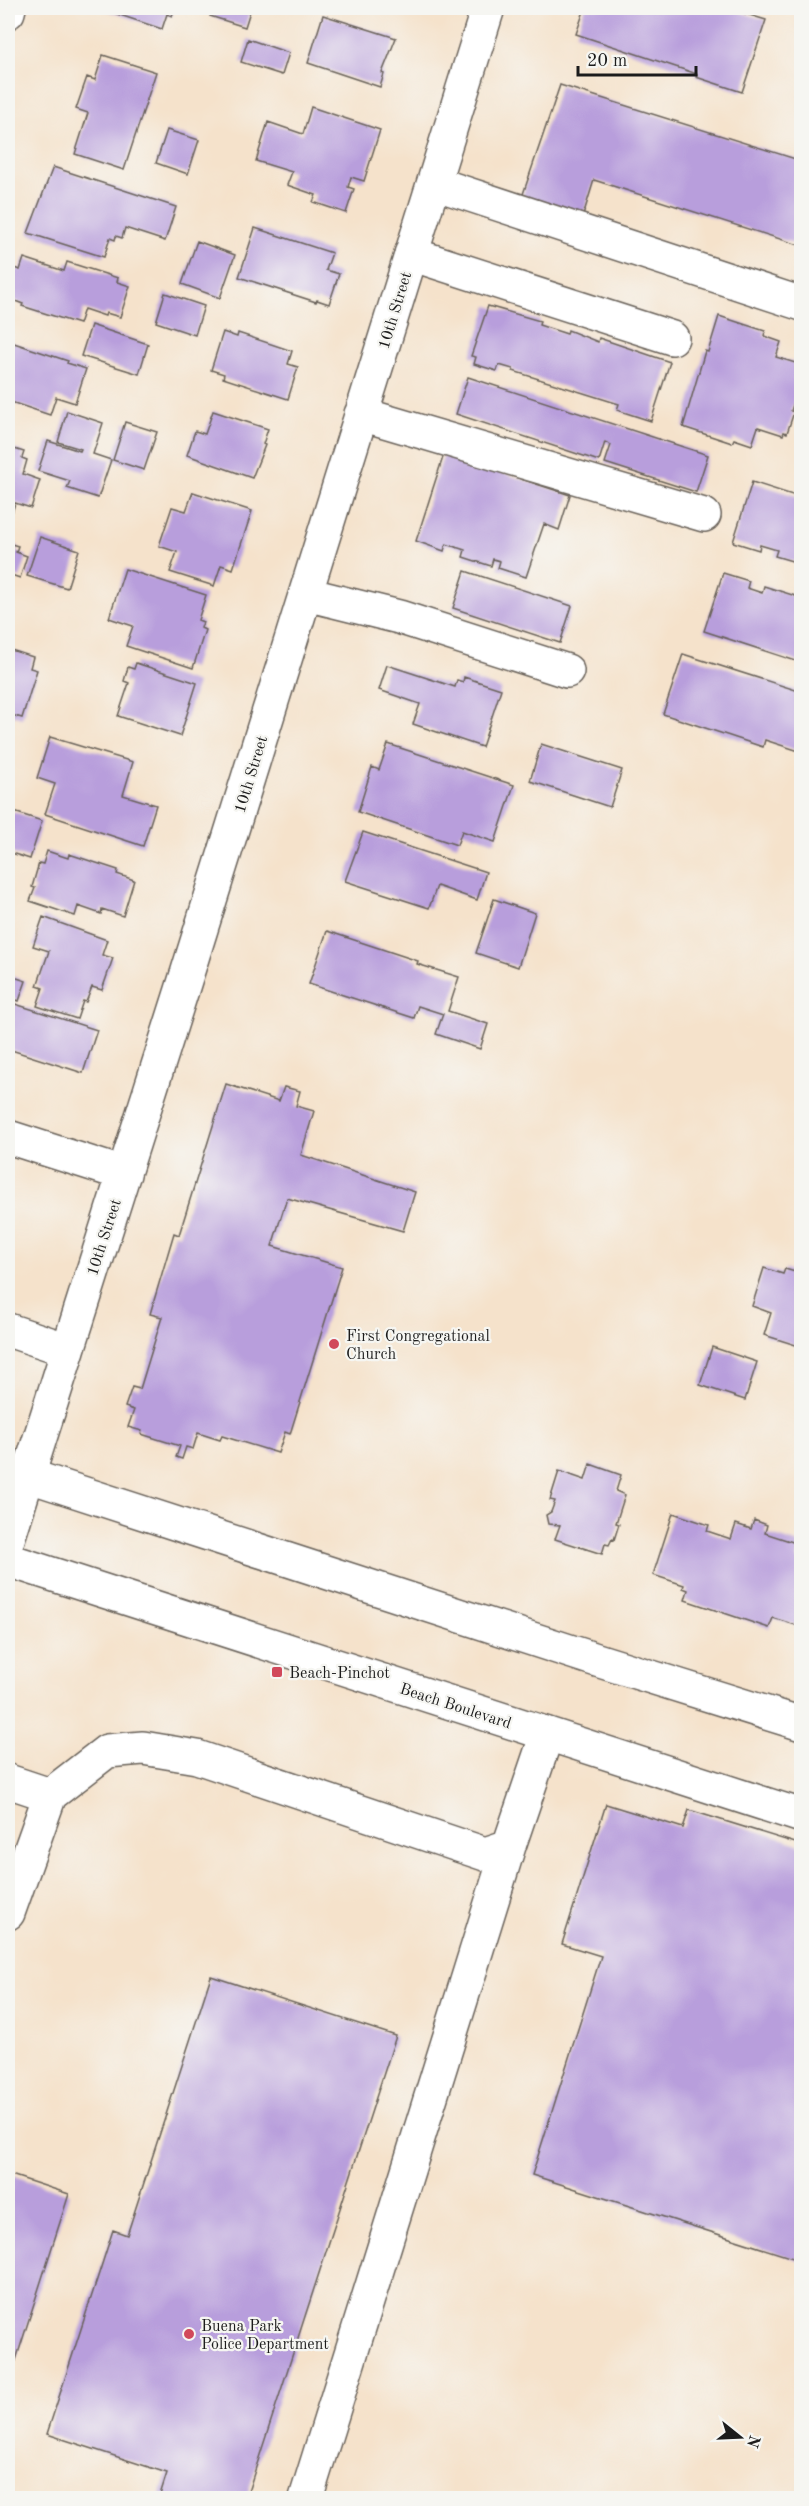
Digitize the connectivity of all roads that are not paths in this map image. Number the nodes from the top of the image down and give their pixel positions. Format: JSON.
{"nodes":[{"id":1,"x":9,"y":8,"type":"edge"},
{"id":2,"x":488,"y":8,"type":"edge"},
{"id":3,"x":8,"y":12,"type":"edge"},
{"id":4,"x":434,"y":183,"type":"junction"},
{"id":5,"x":411,"y":254,"type":"junction"},
{"id":6,"x":801,"y":304,"type":"edge"},
{"id":7,"x":672,"y":338,"type":"dead end"},
{"id":8,"x":362,"y":414,"type":"junction"},
{"id":9,"x":704,"y":515,"type":"dead end"},
{"id":10,"x":306,"y":594,"type":"junction"},
{"id":11,"x":567,"y":671,"type":"dead end"},
{"id":12,"x":8,"y":1137,"type":"edge"},
{"id":13,"x":124,"y":1174,"type":"junction"},
{"id":14,"x":8,"y":1330,"type":"edge"},
{"id":15,"x":68,"y":1350,"type":"junction"},
{"id":16,"x":18,"y":1472,"type":"edge"},
{"id":17,"x":8,"y":1539,"type":"edge"},
{"id":18,"x":8,"y":1560,"type":"edge"},
{"id":19,"x":801,"y":1724,"type":"edge"},
{"id":20,"x":547,"y":1734,"type":"junction"},
{"id":21,"x":8,"y":1781,"type":"edge"},
{"id":22,"x":50,"y":1795,"type":"junction"},
{"id":23,"x":801,"y":1816,"type":"edge"},
{"id":24,"x":509,"y":1846,"type":"junction"},
{"id":25,"x":8,"y":1913,"type":"edge"},
{"id":26,"x":306,"y":2499,"type":"edge"}],
"edges":[{"from":1,"to":3,"type":"main road"},
{"from":2,"to":4,"type":"main road","name":"10th Street"},
{"from":4,"to":5,"type":"main road","name":"10th Street"},
{"from":4,"to":6,"type":"main road"},
{"from":5,"to":7,"type":"main road"},
{"from":5,"to":8,"type":"main road","name":"10th Street"},
{"from":8,"to":9,"type":"main road"},
{"from":8,"to":10,"type":"main road","name":"10th Street"},
{"from":10,"to":11,"type":"main road"},
{"from":10,"to":13,"type":"main road","name":"10th Street"},
{"from":12,"to":13,"type":"main road"},
{"from":13,"to":15,"type":"main road","name":"10th Street"},
{"from":14,"to":15,"type":"main road"},
{"from":15,"to":16,"type":"main road","name":"10th Street"},
{"from":16,"to":17,"type":"main road","name":"10th Street"},
{"from":16,"to":19,"type":"main road"},
{"from":18,"to":20,"type":"main road","name":"Beach Boulevard"},
{"from":20,"to":23,"type":"main road","name":"Beach Boulevard"},
{"from":20,"to":24,"type":"main road"},
{"from":21,"to":22,"type":"main road"},
{"from":22,"to":24,"type":"main road"},
{"from":22,"to":25,"type":"main road"},
{"from":24,"to":26,"type":"main road"}]}
